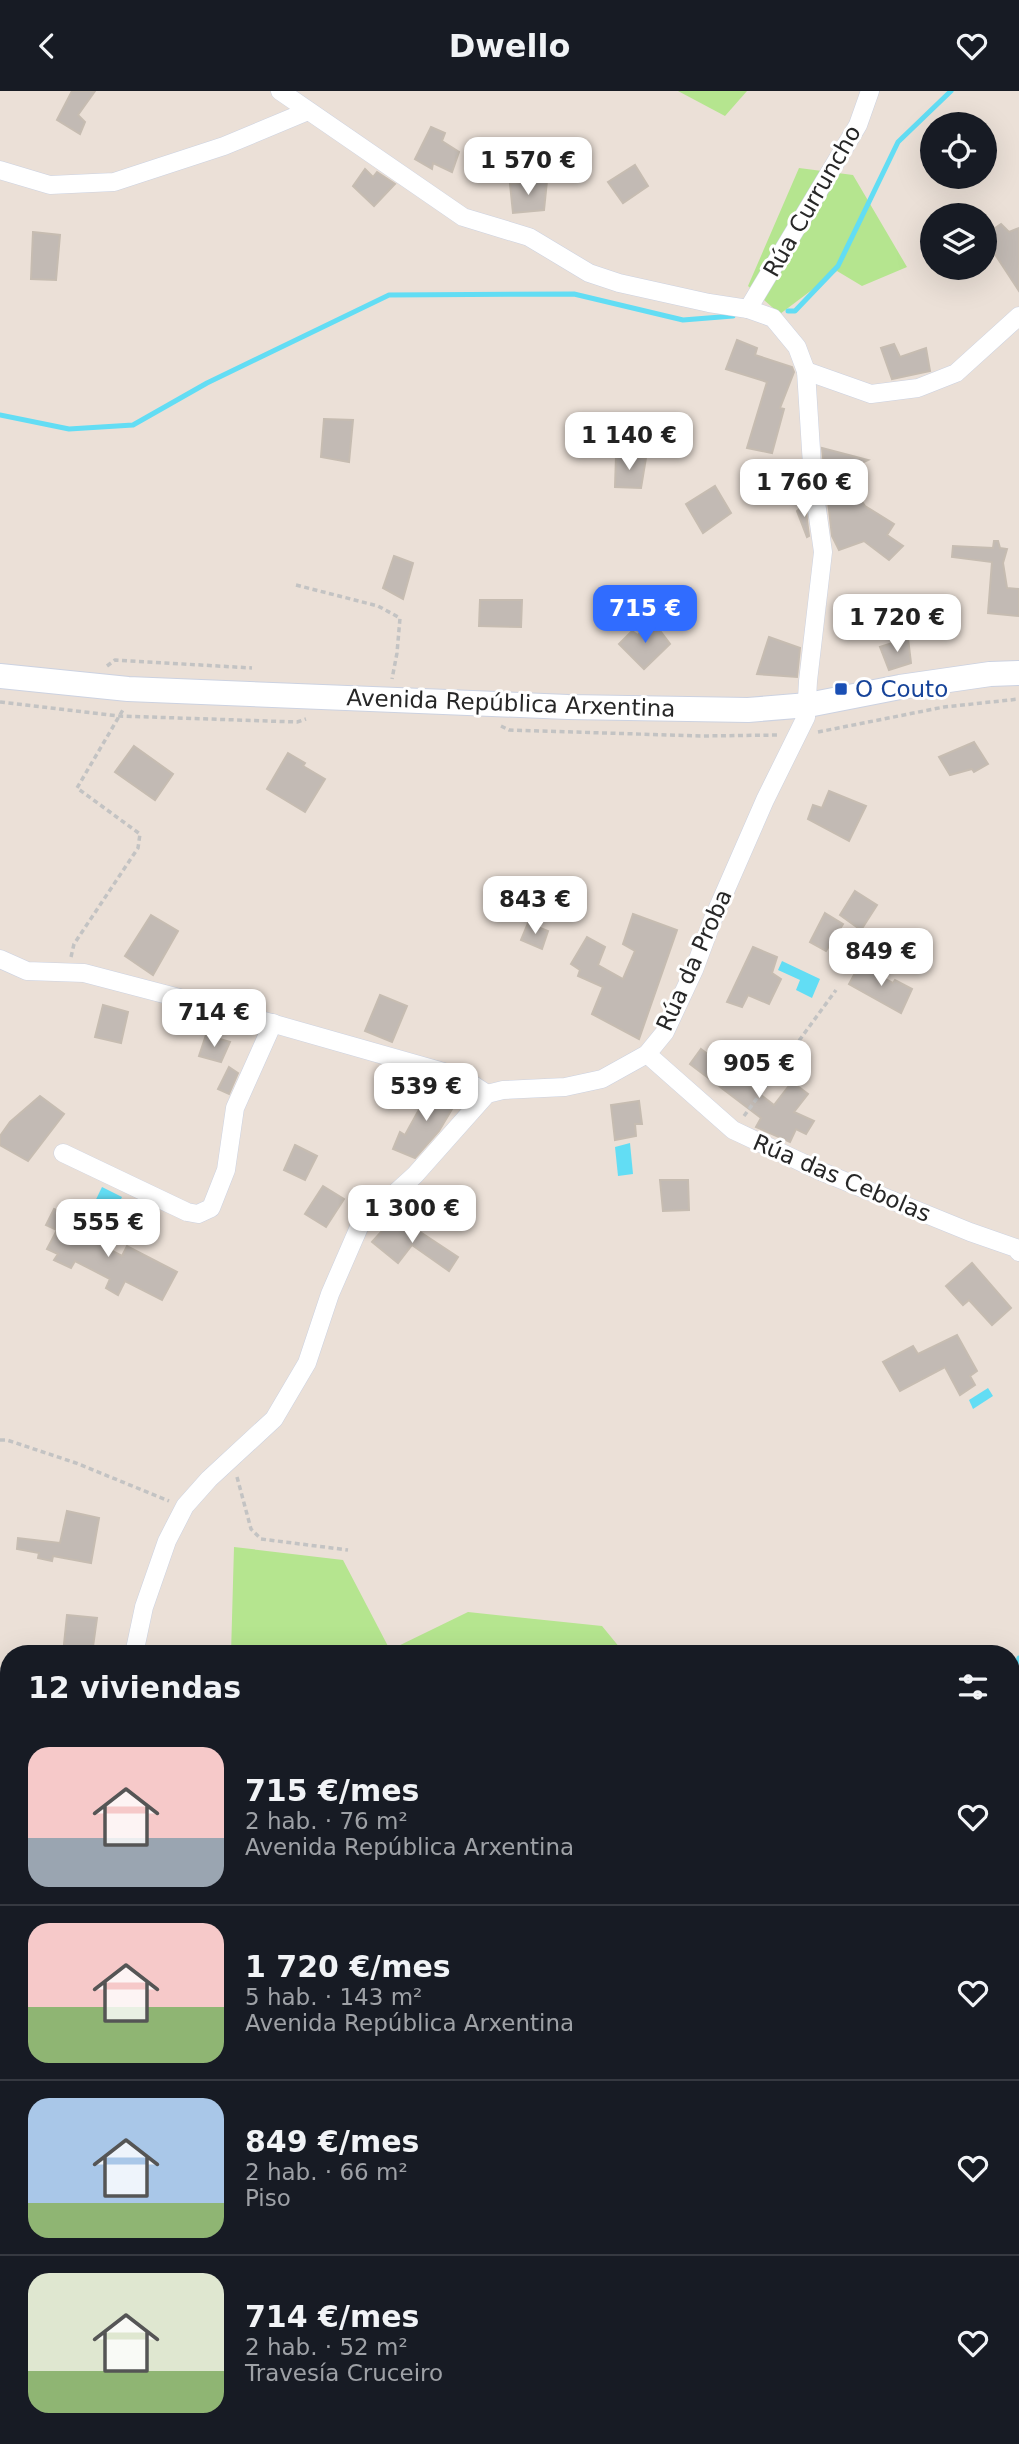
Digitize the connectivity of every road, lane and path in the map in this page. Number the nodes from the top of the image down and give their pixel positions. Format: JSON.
{"nodes":[{"id":1,"x":280,"y":91,"type":"edge"},
{"id":2,"x":870,"y":91,"type":"edge"},
{"id":3,"x":308,"y":111,"type":"junction"},
{"id":4,"x":0,"y":170,"type":"edge"},
{"id":5,"x":748,"y":309,"type":"junction"},
{"id":6,"x":1019,"y":316,"type":"edge"},
{"id":7,"x":806,"y":371,"type":"junction"},
{"id":8,"x":296,"y":585,"type":"dead end"},
{"id":9,"x":252,"y":669,"type":"dead end"},
{"id":10,"x":100,"y":672,"type":"dead end"},
{"id":11,"x":1019,"y":673,"type":"edge"},
{"id":12,"x":0,"y":676,"type":"edge"},
{"id":13,"x":128,"y":689,"type":"junction"},
{"id":14,"x":391,"y":699,"type":"junction"},
{"id":15,"x":1019,"y":699,"type":"edge"},
{"id":16,"x":808,"y":705,"type":"junction"},
{"id":17,"x":493,"y":722,"type":"dead end"},
{"id":18,"x":797,"y":735,"type":"junction"},
{"id":19,"x":0,"y":958,"type":"edge"},
{"id":20,"x":66,"y":972,"type":"junction"},
{"id":21,"x":836,"y":990,"type":"dead end"},
{"id":22,"x":273,"y":1023,"type":"junction"},
{"id":23,"x":647,"y":1054,"type":"junction"},
{"id":24,"x":487,"y":1094,"type":"junction"},
{"id":25,"x":733,"y":1130,"type":"junction"},
{"id":26,"x":63,"y":1153,"type":"dead end"},
{"id":27,"x":1018,"y":1249,"type":"edge"},
{"id":28,"x":0,"y":1440,"type":"edge"},
{"id":29,"x":232,"y":1460,"type":"junction"},
{"id":30,"x":185,"y":1506,"type":"junction"},
{"id":31,"x":348,"y":1550,"type":"dead end"},
{"id":32,"x":136,"y":1645,"type":"edge"}],
"edges":[{"from":1,"to":3,"type":"street"},
{"from":2,"to":5,"type":"street","name":"Rúa Curruncho"},
{"from":3,"to":4,"type":"street"},
{"from":3,"to":5,"type":"street"},
{"from":5,"to":7,"type":"street"},
{"from":6,"to":7,"type":"street"},
{"from":7,"to":16,"type":"street","name":"Rúa da Proba"},
{"from":8,"to":14,"type":"path"},
{"from":9,"to":10,"type":"path"},
{"from":11,"to":16,"type":"main road","name":"Avenida República Arxentina"},
{"from":12,"to":13,"type":"main road","name":"Avenida República Arxentina"},
{"from":13,"to":14,"type":"main road","name":"Avenida República Arxentina"},
{"from":13,"to":20,"type":"path"},
{"from":14,"to":16,"type":"main road","name":"Avenida República Arxentina"},
{"from":15,"to":18,"type":"path"},
{"from":16,"to":18,"type":"street","name":"Rúa da Proba"},
{"from":17,"to":18,"type":"path"},
{"from":18,"to":23,"type":"street","name":"Rúa da Proba"},
{"from":19,"to":20,"type":"street"},
{"from":20,"to":22,"type":"street"},
{"from":21,"to":25,"type":"path"},
{"from":22,"to":24,"type":"street"},
{"from":22,"to":26,"type":"street"},
{"from":23,"to":24,"type":"street","name":"Rúa da Proba"},
{"from":23,"to":25,"type":"street","name":"Rúa das Cebolas"},
{"from":24,"to":29,"type":"street"},
{"from":25,"to":27,"type":"street","name":"Rúa das Cebolas"},
{"from":28,"to":30,"type":"path"},
{"from":29,"to":30,"type":"street"},
{"from":29,"to":31,"type":"path"},
{"from":30,"to":32,"type":"street"}]}
